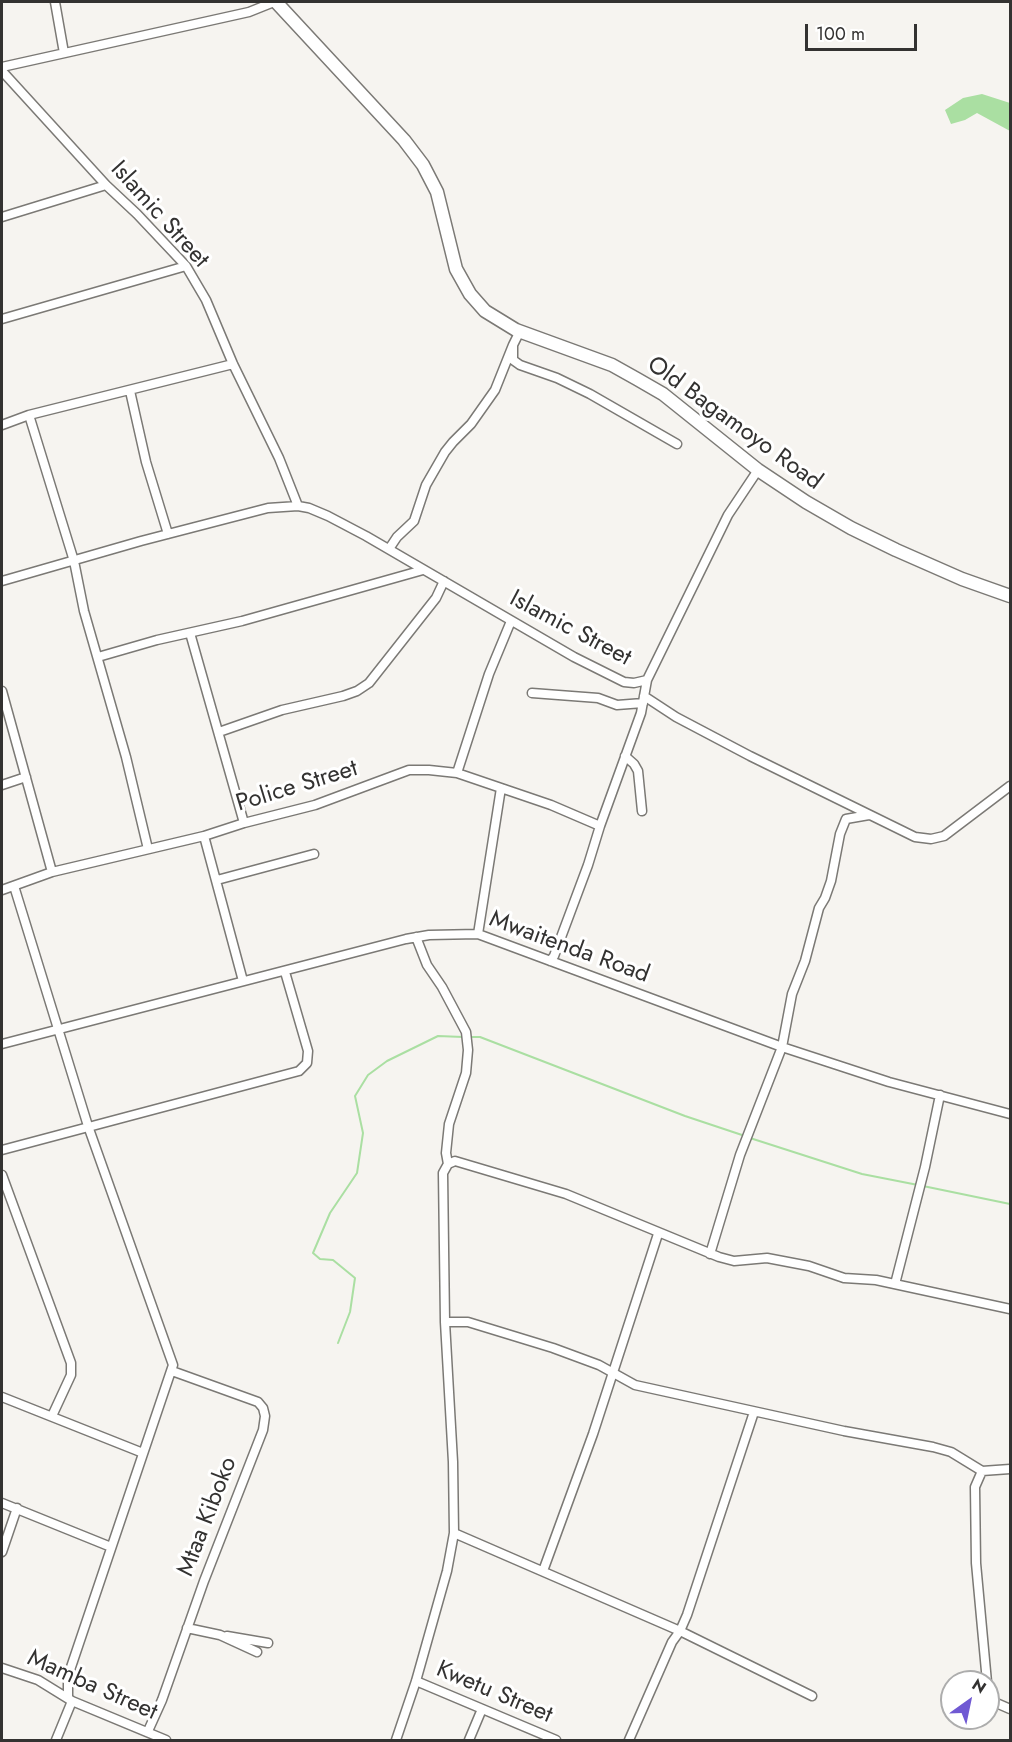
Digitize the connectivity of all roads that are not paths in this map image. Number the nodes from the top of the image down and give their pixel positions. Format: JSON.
{"nodes":[{"id":1,"x":54,"y":2,"type":"edge"},
{"id":2,"x":275,"y":2,"type":"edge"},
{"id":3,"x":64,"y":53,"type":"junction"},
{"id":4,"x":2,"y":67,"type":"edge"},
{"id":5,"x":2,"y":71,"type":"edge"},
{"id":6,"x":106,"y":185,"type":"junction"},
{"id":7,"x":2,"y":217,"type":"edge"},
{"id":8,"x":186,"y":266,"type":"junction"},
{"id":9,"x":2,"y":319,"type":"edge"},
{"id":10,"x":520,"y":331,"type":"junction"},
{"id":11,"x":513,"y":345,"type":"junction"},
{"id":12,"x":233,"y":364,"type":"junction"},
{"id":13,"x":130,"y":391,"type":"junction"},
{"id":14,"x":29,"y":415,"type":"junction"},
{"id":15,"x":2,"y":424,"type":"edge"},
{"id":16,"x":677,"y":444,"type":"dead end"},
{"id":17,"x":758,"y":470,"type":"junction"},
{"id":18,"x":298,"y":506,"type":"junction"},
{"id":19,"x":168,"y":534,"type":"junction"},
{"id":20,"x":389,"y":549,"type":"junction"},
{"id":21,"x":74,"y":561,"type":"junction"},
{"id":22,"x":423,"y":570,"type":"junction"},
{"id":23,"x":444,"y":581,"type":"junction"},
{"id":24,"x":2,"y":582,"type":"edge"},
{"id":25,"x":1011,"y":596,"type":"edge"},
{"id":26,"x":511,"y":621,"type":"junction"},
{"id":27,"x":190,"y":633,"type":"junction"},
{"id":28,"x":98,"y":657,"type":"junction"},
{"id":29,"x":647,"y":680,"type":"junction"},
{"id":30,"x":2,"y":690,"type":"edge"},
{"id":31,"x":532,"y":693,"type":"dead end"},
{"id":32,"x":643,"y":700,"type":"junction"},
{"id":33,"x":219,"y":732,"type":"junction"},
{"id":34,"x":625,"y":756,"type":"junction"},
{"id":35,"x":457,"y":773,"type":"junction"},
{"id":36,"x":26,"y":777,"type":"junction"},
{"id":37,"x":2,"y":784,"type":"edge"},
{"id":38,"x":1011,"y":786,"type":"edge"},
{"id":39,"x":501,"y":788,"type":"junction"},
{"id":40,"x":642,"y":811,"type":"dead end"},
{"id":41,"x":868,"y":814,"type":"junction"},
{"id":42,"x":244,"y":823,"type":"junction"},
{"id":43,"x":600,"y":825,"type":"junction"},
{"id":44,"x":204,"y":836,"type":"junction"},
{"id":45,"x":148,"y":849,"type":"junction"},
{"id":46,"x":314,"y":854,"type":"dead end"},
{"id":47,"x":52,"y":872,"type":"junction"},
{"id":48,"x":217,"y":880,"type":"junction"},
{"id":49,"x":14,"y":886,"type":"junction"},
{"id":50,"x":2,"y":890,"type":"edge"},
{"id":51,"x":478,"y":934,"type":"junction"},
{"id":52,"x":416,"y":937,"type":"junction"},
{"id":53,"x":550,"y":961,"type":"junction"},
{"id":54,"x":285,"y":972,"type":"junction"},
{"id":55,"x":243,"y":981,"type":"junction"},
{"id":56,"x":59,"y":1030,"type":"junction"},
{"id":57,"x":2,"y":1044,"type":"edge"},
{"id":58,"x":782,"y":1047,"type":"junction"},
{"id":59,"x":940,"y":1095,"type":"junction"},
{"id":60,"x":1011,"y":1114,"type":"edge"},
{"id":61,"x":88,"y":1126,"type":"junction"},
{"id":62,"x":2,"y":1150,"type":"edge"},
{"id":63,"x":448,"y":1164,"type":"junction"},
{"id":64,"x":2,"y":1175,"type":"edge"},
{"id":65,"x":658,"y":1233,"type":"junction"},
{"id":66,"x":710,"y":1254,"type":"junction"},
{"id":67,"x":895,"y":1284,"type":"junction"},
{"id":68,"x":1011,"y":1309,"type":"edge"},
{"id":69,"x":445,"y":1322,"type":"junction"},
{"id":70,"x":172,"y":1371,"type":"junction"},
{"id":71,"x":613,"y":1372,"type":"junction"},
{"id":72,"x":2,"y":1397,"type":"edge"},
{"id":73,"x":753,"y":1412,"type":"junction"},
{"id":74,"x":52,"y":1416,"type":"junction"},
{"id":75,"x":143,"y":1453,"type":"junction"},
{"id":76,"x":1011,"y":1468,"type":"edge"},
{"id":77,"x":982,"y":1471,"type":"junction"},
{"id":78,"x":2,"y":1503,"type":"edge"},
{"id":79,"x":17,"y":1509,"type":"junction"},
{"id":80,"x":454,"y":1533,"type":"junction"},
{"id":81,"x":111,"y":1547,"type":"junction"},
{"id":82,"x":2,"y":1552,"type":"edge"},
{"id":83,"x":543,"y":1571,"type":"junction"},
{"id":84,"x":187,"y":1628,"type":"junction"},
{"id":85,"x":680,"y":1631,"type":"junction"},
{"id":86,"x":220,"y":1635,"type":"junction"},
{"id":87,"x":268,"y":1642,"type":"dead end"},
{"id":88,"x":257,"y":1652,"type":"dead end"},
{"id":89,"x":2,"y":1668,"type":"edge"},
{"id":90,"x":986,"y":1670,"type":"edge"},
{"id":91,"x":416,"y":1681,"type":"junction"},
{"id":92,"x":812,"y":1696,"type":"dead end"},
{"id":93,"x":70,"y":1699,"type":"junction"},
{"id":94,"x":482,"y":1709,"type":"junction"},
{"id":95,"x":148,"y":1731,"type":"junction"},
{"id":96,"x":56,"y":1740,"type":"edge"},
{"id":97,"x":165,"y":1740,"type":"edge"},
{"id":98,"x":396,"y":1740,"type":"edge"},
{"id":99,"x":469,"y":1740,"type":"edge"},
{"id":100,"x":556,"y":1740,"type":"edge"},
{"id":101,"x":629,"y":1740,"type":"edge"}],
"edges":[{"from":1,"to":3,"type":"street"},
{"from":2,"to":3,"type":"street"},
{"from":2,"to":10,"type":"street","name":"Old Bagamoyo Road"},
{"from":3,"to":4,"type":"street"},
{"from":5,"to":6,"type":"street","name":"Islamic Street"},
{"from":6,"to":7,"type":"street"},
{"from":6,"to":8,"type":"street","name":"Islamic Street"},
{"from":8,"to":9,"type":"street"},
{"from":8,"to":12,"type":"street","name":"Islamic Street"},
{"from":10,"to":11,"type":"street"},
{"from":10,"to":17,"type":"street","name":"Old Bagamoyo Road"},
{"from":11,"to":16,"type":"street"},
{"from":11,"to":20,"type":"street"},
{"from":12,"to":13,"type":"street"},
{"from":12,"to":18,"type":"street","name":"Islamic Street"},
{"from":13,"to":14,"type":"street"},
{"from":13,"to":19,"type":"street"},
{"from":14,"to":15,"type":"street"},
{"from":14,"to":21,"type":"street"},
{"from":17,"to":25,"type":"street","name":"Old Bagamoyo Road"},
{"from":17,"to":29,"type":"street","name":"Islamic Street"},
{"from":18,"to":19,"type":"street","name":"Islamic Street"},
{"from":18,"to":20,"type":"street","name":"Islamic Street"},
{"from":19,"to":21,"type":"street","name":"Islamic Street"},
{"from":20,"to":22,"type":"street","name":"Islamic Street"},
{"from":21,"to":24,"type":"street","name":"Islamic Street"},
{"from":21,"to":28,"type":"street"},
{"from":22,"to":23,"type":"street","name":"Islamic Street"},
{"from":22,"to":27,"type":"street"},
{"from":23,"to":26,"type":"street","name":"Islamic Street"},
{"from":23,"to":33,"type":"street"},
{"from":26,"to":29,"type":"street","name":"Islamic Street"},
{"from":26,"to":35,"type":"street"},
{"from":27,"to":28,"type":"street"},
{"from":27,"to":33,"type":"street"},
{"from":28,"to":45,"type":"street"},
{"from":29,"to":32,"type":"street"},
{"from":30,"to":36,"type":"street"},
{"from":31,"to":32,"type":"street"},
{"from":32,"to":34,"type":"street"},
{"from":32,"to":41,"type":"street"},
{"from":33,"to":42,"type":"street"},
{"from":34,"to":40,"type":"street"},
{"from":34,"to":43,"type":"street"},
{"from":35,"to":39,"type":"street","name":"Police Street"},
{"from":35,"to":42,"type":"street","name":"Police Street"},
{"from":36,"to":37,"type":"street"},
{"from":36,"to":47,"type":"street"},
{"from":38,"to":41,"type":"street"},
{"from":39,"to":43,"type":"street","name":"Police Street"},
{"from":39,"to":51,"type":"street"},
{"from":41,"to":58,"type":"street"},
{"from":42,"to":44,"type":"street","name":"Police Street"},
{"from":43,"to":53,"type":"street"},
{"from":44,"to":45,"type":"street","name":"Police Street"},
{"from":44,"to":48,"type":"street"},
{"from":45,"to":47,"type":"street","name":"Police Street"},
{"from":46,"to":48,"type":"street"},
{"from":47,"to":49,"type":"street","name":"Police Street"},
{"from":48,"to":55,"type":"street"},
{"from":49,"to":50,"type":"street","name":"Police Street"},
{"from":49,"to":56,"type":"street"},
{"from":51,"to":52,"type":"street","name":"Mwaitenda Road"},
{"from":51,"to":53,"type":"street","name":"Mwaitenda Road"},
{"from":52,"to":54,"type":"street","name":"Mwaitenda Road"},
{"from":52,"to":63,"type":"street"},
{"from":53,"to":58,"type":"street","name":"Mwaitenda Road"},
{"from":54,"to":55,"type":"street","name":"Mwaitenda Road"},
{"from":54,"to":61,"type":"street"},
{"from":55,"to":56,"type":"street","name":"Mwaitenda Road"},
{"from":56,"to":57,"type":"street","name":"Mwaitenda Road"},
{"from":56,"to":61,"type":"street"},
{"from":58,"to":59,"type":"street","name":"Mwaitenda Road"},
{"from":58,"to":66,"type":"street"},
{"from":59,"to":60,"type":"street","name":"Mwaitenda Road"},
{"from":59,"to":67,"type":"street"},
{"from":61,"to":62,"type":"street"},
{"from":61,"to":70,"type":"street"},
{"from":63,"to":65,"type":"street"},
{"from":63,"to":69,"type":"street"},
{"from":64,"to":74,"type":"street"},
{"from":65,"to":66,"type":"street"},
{"from":65,"to":71,"type":"street"},
{"from":66,"to":67,"type":"street"},
{"from":67,"to":68,"type":"street"},
{"from":69,"to":71,"type":"street"},
{"from":69,"to":80,"type":"street"},
{"from":70,"to":75,"type":"street"},
{"from":70,"to":84,"type":"street","name":"Mtaa Kiboko"},
{"from":71,"to":73,"type":"street"},
{"from":71,"to":83,"type":"street"},
{"from":72,"to":74,"type":"street"},
{"from":73,"to":77,"type":"street"},
{"from":73,"to":85,"type":"street"},
{"from":74,"to":75,"type":"street"},
{"from":75,"to":81,"type":"street"},
{"from":76,"to":77,"type":"street"},
{"from":77,"to":90,"type":"street"},
{"from":78,"to":79,"type":"street"},
{"from":79,"to":81,"type":"street"},
{"from":79,"to":82,"type":"street"},
{"from":80,"to":83,"type":"street"},
{"from":80,"to":91,"type":"street"},
{"from":81,"to":93,"type":"street"},
{"from":83,"to":85,"type":"street"},
{"from":84,"to":86,"type":"street"},
{"from":84,"to":95,"type":"street","name":"Mtaa Kiboko"},
{"from":85,"to":92,"type":"street"},
{"from":85,"to":101,"type":"street"},
{"from":86,"to":87,"type":"street"},
{"from":86,"to":88,"type":"street"},
{"from":89,"to":93,"type":"street","name":"Mamba Street"},
{"from":91,"to":94,"type":"street","name":"Kwetu Street"},
{"from":91,"to":98,"type":"street"},
{"from":93,"to":95,"type":"street","name":"Mamba Street"},
{"from":93,"to":96,"type":"street"},
{"from":94,"to":99,"type":"street"},
{"from":94,"to":100,"type":"street","name":"Kwetu Street"},
{"from":95,"to":97,"type":"street","name":"Mamba Street"}]}
